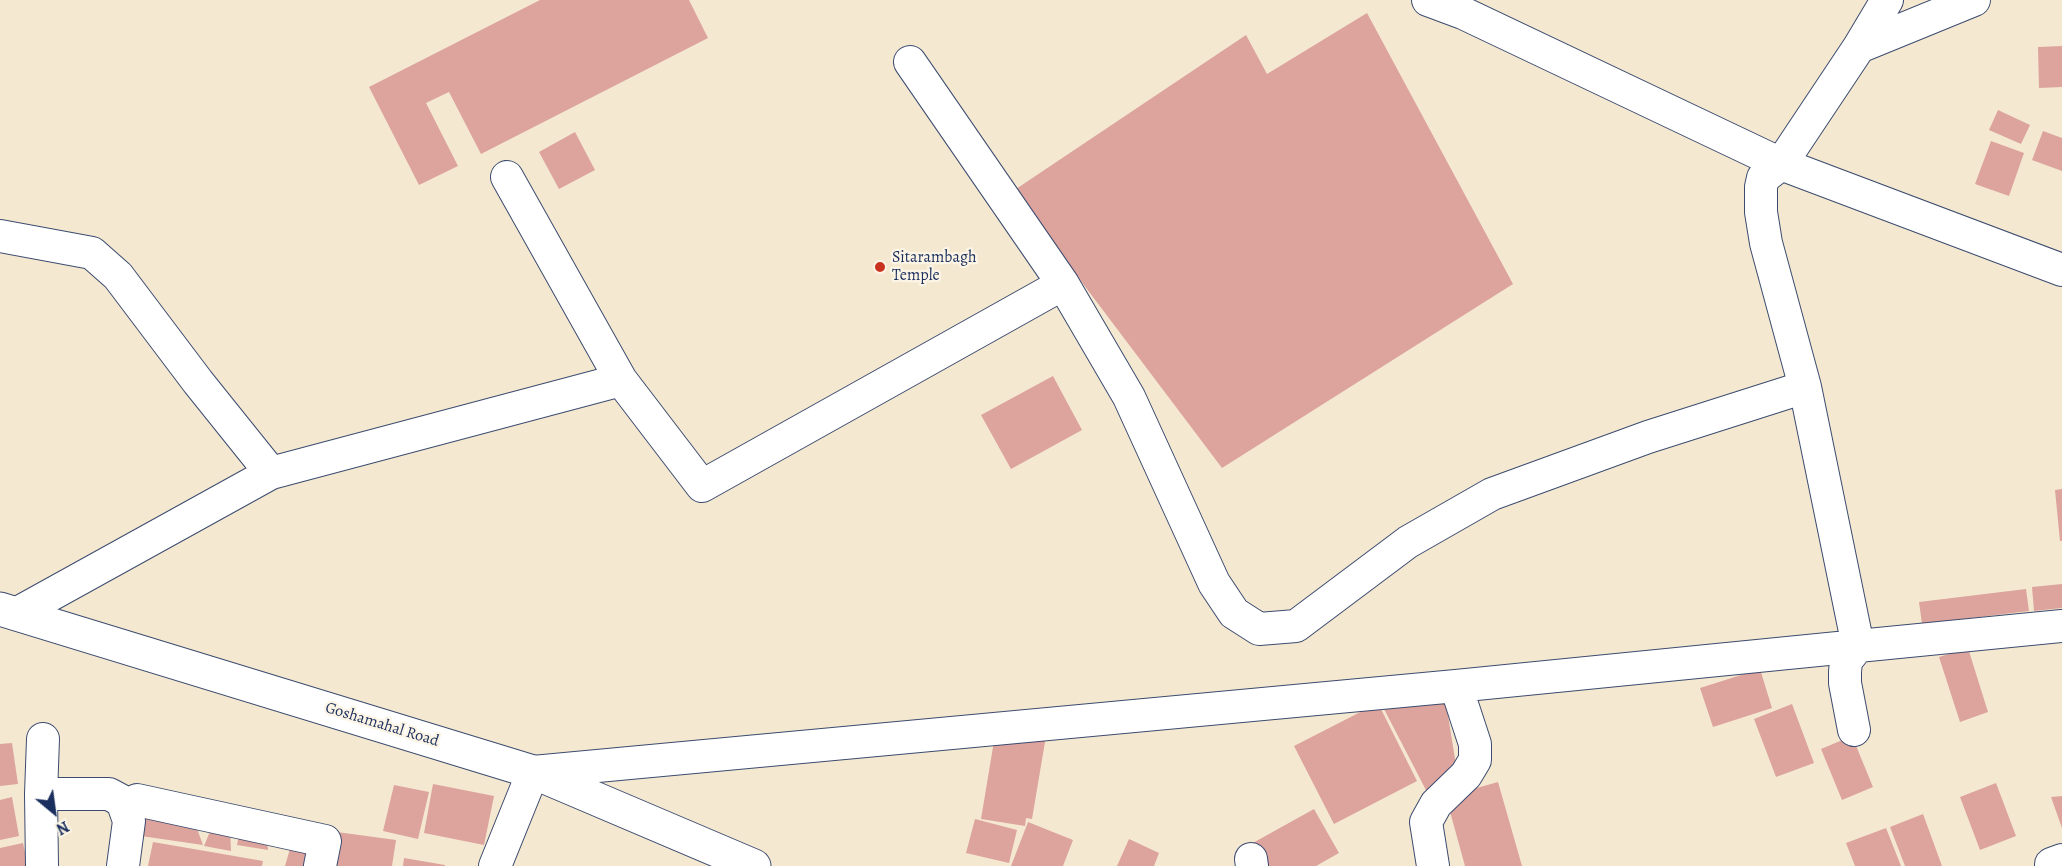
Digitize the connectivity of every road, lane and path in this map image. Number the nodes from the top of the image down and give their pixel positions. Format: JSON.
{"nodes":[{"id":1,"x":1887,"y":0,"type":"edge"},
{"id":2,"x":1974,"y":0,"type":"edge"},
{"id":3,"x":1435,"y":1,"type":"edge"},
{"id":4,"x":1860,"y":47,"type":"junction"},
{"id":5,"x":910,"y":62,"type":"dead end"},
{"id":6,"x":1781,"y":164,"type":"junction"},
{"id":7,"x":507,"y":177,"type":"dead end"},
{"id":8,"x":0,"y":236,"type":"edge"},
{"id":9,"x":2062,"y":270,"type":"edge"},
{"id":10,"x":1063,"y":284,"type":"junction"},
{"id":11,"x":621,"y":380,"type":"junction"},
{"id":12,"x":1805,"y":387,"type":"junction"},
{"id":13,"x":271,"y":473,"type":"junction"},
{"id":14,"x":8,"y":611,"type":"edge"},
{"id":15,"x":2062,"y":626,"type":"edge"},
{"id":16,"x":1858,"y":646,"type":"junction"},
{"id":17,"x":1456,"y":686,"type":"junction"},
{"id":18,"x":1854,"y":730,"type":"dead end"},
{"id":19,"x":43,"y":739,"type":"dead end"},
{"id":20,"x":533,"y":772,"type":"junction"},
{"id":21,"x":41,"y":794,"type":"junction"},
{"id":22,"x":137,"y":800,"type":"dead end"},
{"id":23,"x":42,"y":866,"type":"edge"},
{"id":24,"x":123,"y":866,"type":"edge"},
{"id":25,"x":320,"y":866,"type":"edge"},
{"id":26,"x":495,"y":866,"type":"edge"},
{"id":27,"x":754,"y":866,"type":"edge"},
{"id":28,"x":1433,"y":866,"type":"edge"}],
"edges":[{"from":1,"to":4,"type":"street"},
{"from":2,"to":4,"type":"street"},
{"from":3,"to":6,"type":"street"},
{"from":4,"to":6,"type":"street"},
{"from":5,"to":10,"type":"street"},
{"from":6,"to":9,"type":"street"},
{"from":6,"to":12,"type":"street"},
{"from":7,"to":11,"type":"street"},
{"from":8,"to":13,"type":"street"},
{"from":10,"to":11,"type":"street"},
{"from":10,"to":12,"type":"street"},
{"from":11,"to":13,"type":"street"},
{"from":12,"to":16,"type":"street"},
{"from":13,"to":14,"type":"street"},
{"from":14,"to":20,"type":"main road","name":"Goshamahal Road"},
{"from":15,"to":16,"type":"street"},
{"from":16,"to":17,"type":"street"},
{"from":16,"to":18,"type":"street"},
{"from":17,"to":20,"type":"street"},
{"from":17,"to":28,"type":"street"},
{"from":19,"to":21,"type":"street"},
{"from":20,"to":26,"type":"street"},
{"from":20,"to":27,"type":"main road","name":"Goshamahal Road"},
{"from":21,"to":23,"type":"street"},
{"from":21,"to":24,"type":"street"},
{"from":22,"to":25,"type":"street"}]}
